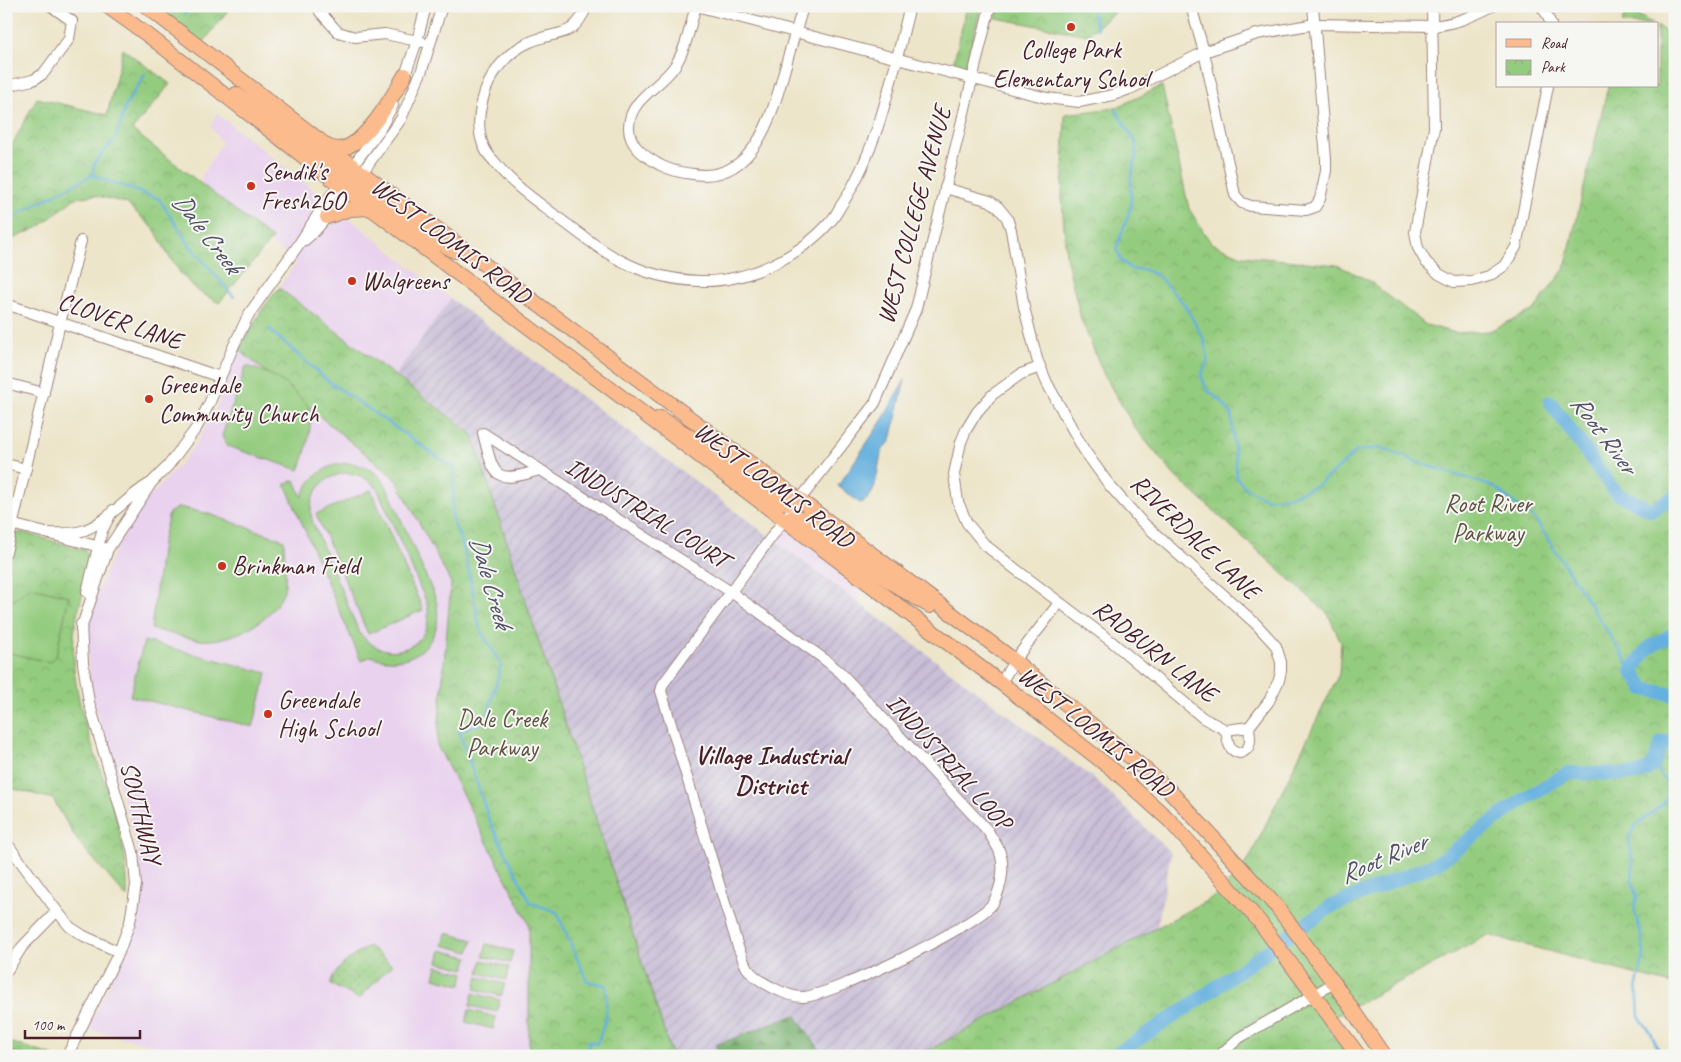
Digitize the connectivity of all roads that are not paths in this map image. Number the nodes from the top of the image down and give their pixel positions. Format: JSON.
{"nodes":[{"id":1,"x":51,"y":6,"type":"edge"},
{"id":2,"x":107,"y":6,"type":"edge"},
{"id":3,"x":146,"y":6,"type":"edge"},
{"id":4,"x":320,"y":6,"type":"edge"},
{"id":5,"x":426,"y":6,"type":"edge"},
{"id":6,"x":442,"y":6,"type":"edge"},
{"id":7,"x":588,"y":6,"type":"edge"},
{"id":8,"x":696,"y":6,"type":"edge"},
{"id":9,"x":803,"y":6,"type":"edge"},
{"id":10,"x":910,"y":6,"type":"edge"},
{"id":11,"x":990,"y":6,"type":"edge"},
{"id":12,"x":1191,"y":6,"type":"edge"},
{"id":13,"x":1313,"y":6,"type":"edge"},
{"id":14,"x":1432,"y":6,"type":"edge"},
{"id":15,"x":1493,"y":6,"type":"edge"},
{"id":16,"x":1541,"y":6,"type":"edge"},
{"id":17,"x":1550,"y":22,"type":"edge"},
{"id":18,"x":1315,"y":24,"type":"junction"},
{"id":19,"x":1432,"y":26,"type":"junction"},
{"id":20,"x":795,"y":32,"type":"junction"},
{"id":21,"x":417,"y":41,"type":"junction"},
{"id":22,"x":431,"y":45,"type":"junction"},
{"id":23,"x":1204,"y":52,"type":"junction"},
{"id":24,"x":896,"y":58,"type":"junction"},
{"id":25,"x":405,"y":75,"type":"junction"},
{"id":26,"x":972,"y":79,"type":"junction"},
{"id":27,"x":6,"y":86,"type":"edge"},
{"id":28,"x":1548,"y":88,"type":"edge"},
{"id":29,"x":328,"y":147,"type":"junction"},
{"id":30,"x":351,"y":179,"type":"junction"},
{"id":31,"x":945,"y":188,"type":"junction"},
{"id":32,"x":370,"y":208,"type":"junction"},
{"id":33,"x":328,"y":217,"type":"junction"},
{"id":34,"x":81,"y":241,"type":"dead end"},
{"id":35,"x":297,"y":247,"type":"junction"},
{"id":36,"x":6,"y":304,"type":"edge"},
{"id":37,"x":60,"y":323,"type":"junction"},
{"id":38,"x":1040,"y":367,"type":"junction"},
{"id":39,"x":220,"y":377,"type":"junction"},
{"id":40,"x":6,"y":383,"type":"edge"},
{"id":41,"x":44,"y":393,"type":"junction"},
{"id":42,"x":627,"y":402,"type":"junction"},
{"id":43,"x":6,"y":464,"type":"edge"},
{"id":44,"x":26,"y":469,"type":"junction"},
{"id":45,"x":539,"y":470,"type":"junction"},
{"id":46,"x":152,"y":482,"type":"junction"},
{"id":47,"x":800,"y":499,"type":"junction"},
{"id":48,"x":113,"y":510,"type":"junction"},
{"id":49,"x":784,"y":520,"type":"junction"},
{"id":50,"x":9,"y":523,"type":"edge"},
{"id":51,"x":45,"y":533,"type":"junction"},
{"id":52,"x":103,"y":548,"type":"junction"},
{"id":53,"x":6,"y":552,"type":"edge"},
{"id":54,"x":731,"y":592,"type":"junction"},
{"id":55,"x":1059,"y":603,"type":"junction"},
{"id":56,"x":970,"y":628,"type":"junction"},
{"id":57,"x":1014,"y":661,"type":"junction"},
{"id":58,"x":1001,"y":683,"type":"junction"},
{"id":59,"x":1249,"y":727,"type":"junction"},
{"id":60,"x":1226,"y":730,"type":"junction"},
{"id":61,"x":6,"y":842,"type":"edge"},
{"id":62,"x":57,"y":911,"type":"junction"},
{"id":63,"x":119,"y":952,"type":"junction"},
{"id":64,"x":6,"y":972,"type":"edge"},
{"id":65,"x":1334,"y":983,"type":"junction"},
{"id":66,"x":1314,"y":994,"type":"junction"},
{"id":67,"x":67,"y":1056,"type":"edge"},
{"id":68,"x":1219,"y":1056,"type":"edge"},
{"id":69,"x":1359,"y":1056,"type":"edge"},
{"id":70,"x":1384,"y":1056,"type":"edge"}],
"edges":[{"from":1,"to":27,"type":"street"},
{"from":2,"to":30,"type":"main road"},
{"from":3,"to":29,"type":"main road","name":"WEST LOOMIS ROAD"},
{"from":4,"to":21,"type":"street"},
{"from":5,"to":21,"type":"street"},
{"from":6,"to":22,"type":"street"},
{"from":7,"to":24,"type":"street"},
{"from":8,"to":20,"type":"street"},
{"from":8,"to":20,"type":"street"},
{"from":9,"to":20,"type":"street"},
{"from":10,"to":24,"type":"street"},
{"from":11,"to":26,"type":"street","name":"WEST COLLEGE AVENUE"},
{"from":12,"to":23,"type":"street"},
{"from":13,"to":18,"type":"street"},
{"from":14,"to":19,"type":"street"},
{"from":15,"to":19,"type":"street"},
{"from":16,"to":17,"type":"street"},
{"from":18,"to":19,"type":"street"},
{"from":18,"to":23,"type":"street"},
{"from":18,"to":23,"type":"street"},
{"from":19,"to":28,"type":"street"},
{"from":20,"to":24,"type":"street"},
{"from":21,"to":22,"type":"street"},
{"from":21,"to":25,"type":"street"},
{"from":22,"to":30,"type":"street"},
{"from":23,"to":26,"type":"street"},
{"from":24,"to":26,"type":"street"},
{"from":25,"to":29,"type":"main road"},
{"from":25,"to":30,"type":"street"},
{"from":26,"to":31,"type":"street","name":"WEST COLLEGE AVENUE"},
{"from":29,"to":30,"type":"main road","name":"WEST LOOMIS ROAD"},
{"from":30,"to":32,"type":"main road","name":"WEST LOOMIS ROAD"},
{"from":30,"to":33,"type":"street","name":"SOUTHWAY"},
{"from":30,"to":35,"type":"street","name":"SOUTHWAY"},
{"from":30,"to":47,"type":"main road","name":"WEST LOOMIS ROAD"},
{"from":31,"to":38,"type":"street","name":"RIVERDALE LANE"},
{"from":31,"to":47,"type":"street","name":"WEST COLLEGE AVENUE"},
{"from":32,"to":33,"type":"main road"},
{"from":32,"to":42,"type":"main road","name":"WEST LOOMIS ROAD"},
{"from":33,"to":35,"type":"street","name":"SOUTHWAY"},
{"from":34,"to":37,"type":"street"},
{"from":35,"to":39,"type":"street","name":"SOUTHWAY"},
{"from":36,"to":37,"type":"street","name":"CLOVER LANE"},
{"from":37,"to":39,"type":"street","name":"CLOVER LANE"},
{"from":37,"to":41,"type":"street"},
{"from":38,"to":55,"type":"street","name":"RADBURN LANE"},
{"from":38,"to":59,"type":"street","name":"RIVERDALE LANE"},
{"from":39,"to":46,"type":"street","name":"SOUTHWAY"},
{"from":40,"to":41,"type":"street"},
{"from":41,"to":44,"type":"street"},
{"from":42,"to":47,"type":"main road"},
{"from":42,"to":49,"type":"main road","name":"WEST LOOMIS ROAD"},
{"from":43,"to":44,"type":"street"},
{"from":44,"to":50,"type":"street"},
{"from":45,"to":45,"type":"street","name":"INDUSTRIAL COURT"},
{"from":45,"to":54,"type":"street","name":"INDUSTRIAL COURT"},
{"from":46,"to":48,"type":"street","name":"SOUTHWAY"},
{"from":46,"to":52,"type":"street","name":"SOUTHWAY"},
{"from":47,"to":49,"type":"street","name":"WEST COLLEGE AVENUE"},
{"from":47,"to":56,"type":"main road","name":"WEST LOOMIS ROAD"},
{"from":48,"to":51,"type":"street","name":"SOUTHWAY"},
{"from":48,"to":52,"type":"street","name":"SOUTHWAY"},
{"from":49,"to":54,"type":"street","name":"INDUSTRIAL LOOP"},
{"from":49,"to":56,"type":"main road"},
{"from":49,"to":58,"type":"main road","name":"WEST LOOMIS ROAD"},
{"from":50,"to":51,"type":"street"},
{"from":50,"to":53,"type":"street"},
{"from":51,"to":52,"type":"street"},
{"from":52,"to":63,"type":"street","name":"SOUTHWAY"},
{"from":54,"to":54,"type":"street","name":"INDUSTRIAL LOOP"},
{"from":55,"to":57,"type":"street","name":"RADBURN LANE"},
{"from":55,"to":60,"type":"street","name":"RADBURN LANE"},
{"from":56,"to":57,"type":"main road","name":"WEST LOOMIS ROAD"},
{"from":57,"to":58,"type":"street","name":"RADBURN LANE"},
{"from":57,"to":65,"type":"main road","name":"WEST LOOMIS ROAD"},
{"from":58,"to":66,"type":"main road","name":"WEST LOOMIS ROAD"},
{"from":59,"to":60,"type":"street"},
{"from":59,"to":60,"type":"street"},
{"from":61,"to":62,"type":"street"},
{"from":62,"to":63,"type":"street"},
{"from":62,"to":64,"type":"street"},
{"from":63,"to":67,"type":"street","name":"SOUTHWAY"},
{"from":65,"to":66,"type":"street"},
{"from":65,"to":70,"type":"main road","name":"WEST LOOMIS ROAD"},
{"from":66,"to":68,"type":"street"},
{"from":66,"to":69,"type":"main road","name":"WEST LOOMIS ROAD"}]}
